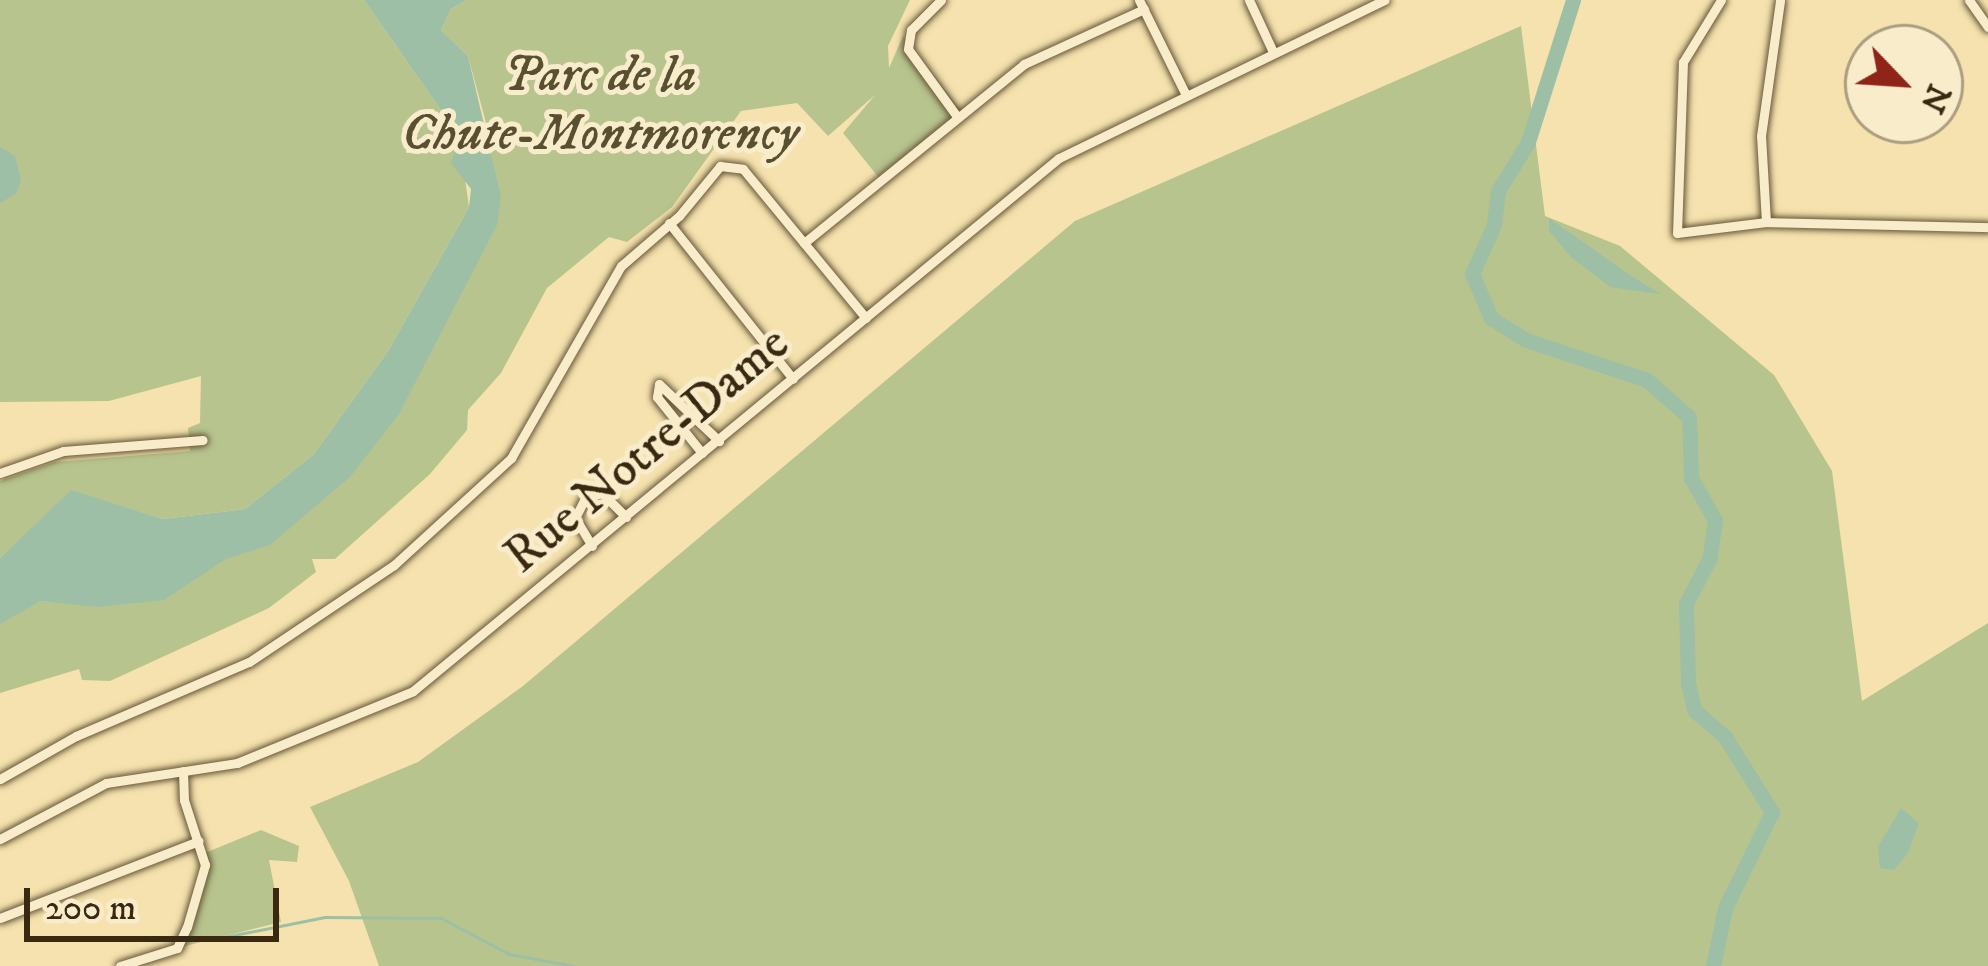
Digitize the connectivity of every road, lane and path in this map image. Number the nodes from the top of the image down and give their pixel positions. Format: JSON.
{"nodes":[{"id":1,"x":941,"y":0,"type":"edge"},
{"id":2,"x":1249,"y":0,"type":"edge"},
{"id":3,"x":1348,"y":0,"type":"edge"},
{"id":4,"x":1385,"y":0,"type":"edge"},
{"id":5,"x":1721,"y":0,"type":"edge"},
{"id":6,"x":1780,"y":0,"type":"edge"},
{"id":7,"x":1969,"y":0,"type":"edge"},
{"id":8,"x":1142,"y":4,"type":"edge"},
{"id":9,"x":1354,"y":14,"type":"junction"},
{"id":10,"x":1988,"y":27,"type":"edge"},
{"id":11,"x":1273,"y":52,"type":"junction"},
{"id":12,"x":1185,"y":93,"type":"junction"},
{"id":13,"x":956,"y":115,"type":"junction"},
{"id":14,"x":1766,"y":222,"type":"junction"},
{"id":15,"x":669,"y":224,"type":"junction"},
{"id":16,"x":1988,"y":227,"type":"edge"},
{"id":17,"x":804,"y":243,"type":"junction"},
{"id":18,"x":866,"y":318,"type":"junction"},
{"id":19,"x":794,"y":380,"type":"junction"},
{"id":20,"x":203,"y":440,"type":"dead end"},
{"id":21,"x":719,"y":441,"type":"junction"},
{"id":22,"x":702,"y":453,"type":"junction"},
{"id":23,"x":0,"y":473,"type":"edge"},
{"id":24,"x":626,"y":517,"type":"junction"},
{"id":25,"x":592,"y":546,"type":"junction"},
{"id":26,"x":183,"y":770,"type":"junction"},
{"id":27,"x":0,"y":779,"type":"edge"},
{"id":28,"x":0,"y":839,"type":"edge"},
{"id":29,"x":200,"y":842,"type":"junction"},
{"id":30,"x":0,"y":918,"type":"edge"},
{"id":31,"x":119,"y":966,"type":"edge"}],
"edges":[{"from":1,"to":13,"type":"street"},
{"from":2,"to":11,"type":"street"},
{"from":3,"to":9,"type":"street"},
{"from":4,"to":9,"type":"street","name":"Rue Notre-Dame"},
{"from":5,"to":14,"type":"street"},
{"from":6,"to":14,"type":"street"},
{"from":7,"to":10,"type":"street"},
{"from":8,"to":12,"type":"street"},
{"from":8,"to":13,"type":"street"},
{"from":9,"to":11,"type":"street","name":"Rue Notre-Dame"},
{"from":11,"to":12,"type":"street","name":"Rue Notre-Dame"},
{"from":12,"to":18,"type":"street","name":"Rue Notre-Dame"},
{"from":13,"to":17,"type":"street"},
{"from":14,"to":16,"type":"street"},
{"from":15,"to":17,"type":"street"},
{"from":15,"to":19,"type":"street"},
{"from":15,"to":27,"type":"street"},
{"from":17,"to":18,"type":"street"},
{"from":18,"to":19,"type":"street","name":"Rue Notre-Dame"},
{"from":19,"to":21,"type":"street","name":"Rue Notre-Dame"},
{"from":20,"to":23,"type":"street"},
{"from":21,"to":22,"type":"street","name":"Rue Notre-Dame"},
{"from":21,"to":22,"type":"street"},
{"from":22,"to":24,"type":"street","name":"Rue Notre-Dame"},
{"from":24,"to":25,"type":"street","name":"Rue Notre-Dame"},
{"from":24,"to":25,"type":"street"},
{"from":25,"to":26,"type":"street","name":"Rue Notre-Dame"},
{"from":26,"to":28,"type":"street","name":"Rue Notre-Dame"},
{"from":26,"to":29,"type":"street"},
{"from":29,"to":30,"type":"street"},
{"from":29,"to":31,"type":"street"}]}
